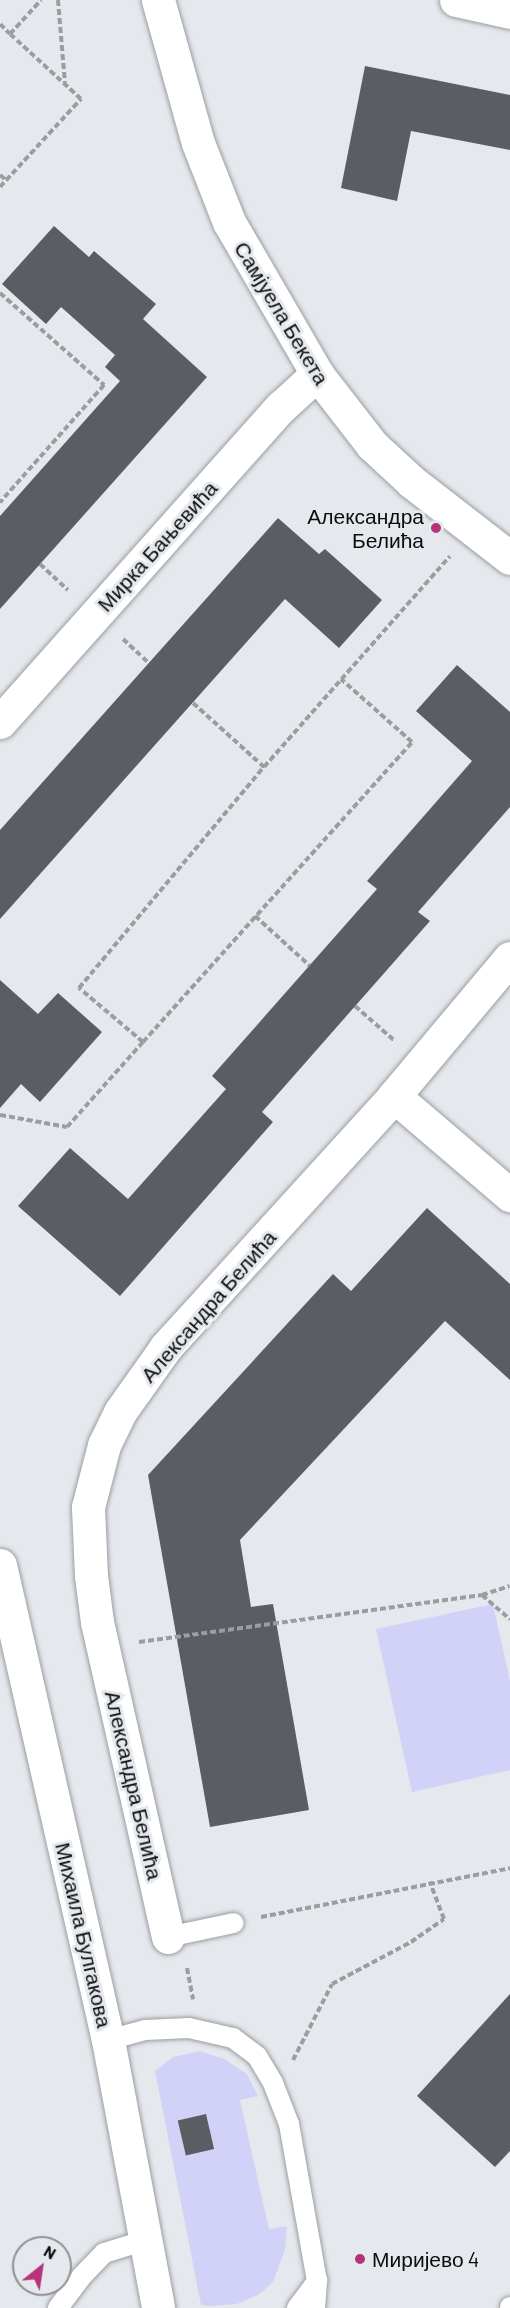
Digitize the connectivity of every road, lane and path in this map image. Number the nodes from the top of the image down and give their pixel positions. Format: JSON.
{"nodes":[{"id":1,"x":41,"y":0,"type":"edge"},
{"id":2,"x":58,"y":0,"type":"edge"},
{"id":3,"x":158,"y":0,"type":"edge"},
{"id":4,"x":456,"y":0,"type":"edge"},
{"id":5,"x":510,"y":12,"type":"edge"},
{"id":6,"x":0,"y":24,"type":"edge"},
{"id":7,"x":10,"y":34,"type":"junction"},
{"id":8,"x":65,"y":84,"type":"junction"},
{"id":9,"x":0,"y":175,"type":"edge"},
{"id":10,"x":6,"y":180,"type":"junction"},
{"id":11,"x":0,"y":187,"type":"edge"},
{"id":12,"x":0,"y":293,"type":"edge"},
{"id":13,"x":317,"y":374,"type":"junction"},
{"id":14,"x":0,"y":502,"type":"edge"},
{"id":15,"x":473,"y":531,"type":"junction"},
{"id":16,"x":510,"y":558,"type":"edge"},
{"id":17,"x":341,"y":679,"type":"junction"},
{"id":18,"x":193,"y":703,"type":"dead end"},
{"id":19,"x":0,"y":722,"type":"edge"},
{"id":20,"x":264,"y":767,"type":"junction"},
{"id":21,"x":255,"y":916,"type":"junction"},
{"id":22,"x":510,"y":958,"type":"edge"},
{"id":23,"x":310,"y":966,"type":"dead end"},
{"id":24,"x":355,"y":1006,"type":"dead end"},
{"id":25,"x":143,"y":1042,"type":"junction"},
{"id":26,"x":421,"y":1065,"type":"junction"},
{"id":27,"x":394,"y":1096,"type":"junction"},
{"id":28,"x":0,"y":1115,"type":"edge"},
{"id":29,"x":510,"y":1195,"type":"edge"},
{"id":30,"x":0,"y":1565,"type":"edge"},
{"id":31,"x":510,"y":1586,"type":"edge"},
{"id":32,"x":482,"y":1595,"type":"junction"},
{"id":33,"x":510,"y":1619,"type":"edge"},
{"id":34,"x":102,"y":1646,"type":"junction"},
{"id":35,"x":510,"y":1868,"type":"edge"},
{"id":36,"x":430,"y":1882,"type":"junction"},
{"id":37,"x":234,"y":1923,"type":"joint"},
{"id":38,"x":168,"y":1937,"type":"joint"},
{"id":39,"x":108,"y":2040,"type":"junction"},
{"id":40,"x":287,"y":2071,"type":"dead end"},
{"id":41,"x":143,"y":2241,"type":"junction"},
{"id":42,"x":317,"y":2281,"type":"junction"},
{"id":43,"x":58,"y":2308,"type":"edge"},
{"id":44,"x":158,"y":2308,"type":"edge"},
{"id":45,"x":297,"y":2308,"type":"edge"},
{"id":46,"x":315,"y":2308,"type":"edge"}],
"edges":[{"from":1,"to":7,"type":"path"},
{"from":2,"to":8,"type":"path"},
{"from":3,"to":13,"type":"street","name":"Самјуела Бекета"},
{"from":4,"to":5,"type":"street"},
{"from":6,"to":7,"type":"path"},
{"from":7,"to":8,"type":"path"},
{"from":8,"to":10,"type":"path"},
{"from":9,"to":10,"type":"path"},
{"from":10,"to":11,"type":"path"},
{"from":12,"to":14,"type":"path"},
{"from":13,"to":15,"type":"street","name":"Самјуела Бекета"},
{"from":13,"to":19,"type":"street","name":"Мирка Бањевића"},
{"from":15,"to":16,"type":"street","name":"Самјуела Бекета"},
{"from":15,"to":17,"type":"path"},
{"from":17,"to":20,"type":"path"},
{"from":17,"to":21,"type":"path"},
{"from":18,"to":20,"type":"path"},
{"from":20,"to":25,"type":"path"},
{"from":21,"to":23,"type":"path"},
{"from":21,"to":25,"type":"path"},
{"from":22,"to":26,"type":"street","name":"Александра Белића"},
{"from":24,"to":26,"type":"path"},
{"from":25,"to":28,"type":"path"},
{"from":26,"to":27,"type":"street","name":"Александра Белића"},
{"from":27,"to":29,"type":"street"},
{"from":27,"to":34,"type":"street","name":"Александра Белића"},
{"from":30,"to":39,"type":"street","name":"Михаила Булгакова"},
{"from":31,"to":32,"type":"path"},
{"from":32,"to":33,"type":"path"},
{"from":32,"to":34,"type":"path"},
{"from":34,"to":38,"type":"street","name":"Александра Белића"},
{"from":35,"to":36,"type":"path"},
{"from":36,"to":37,"type":"path"},
{"from":36,"to":40,"type":"path"},
{"from":37,"to":38,"type":"lane"},
{"from":39,"to":41,"type":"street","name":"Михаила Булгакова"},
{"from":39,"to":42,"type":"lane"},
{"from":41,"to":43,"type":"lane"},
{"from":41,"to":44,"type":"street","name":"Михаила Булгакова"},
{"from":42,"to":45,"type":"lane"},
{"from":42,"to":46,"type":"lane"}]}
